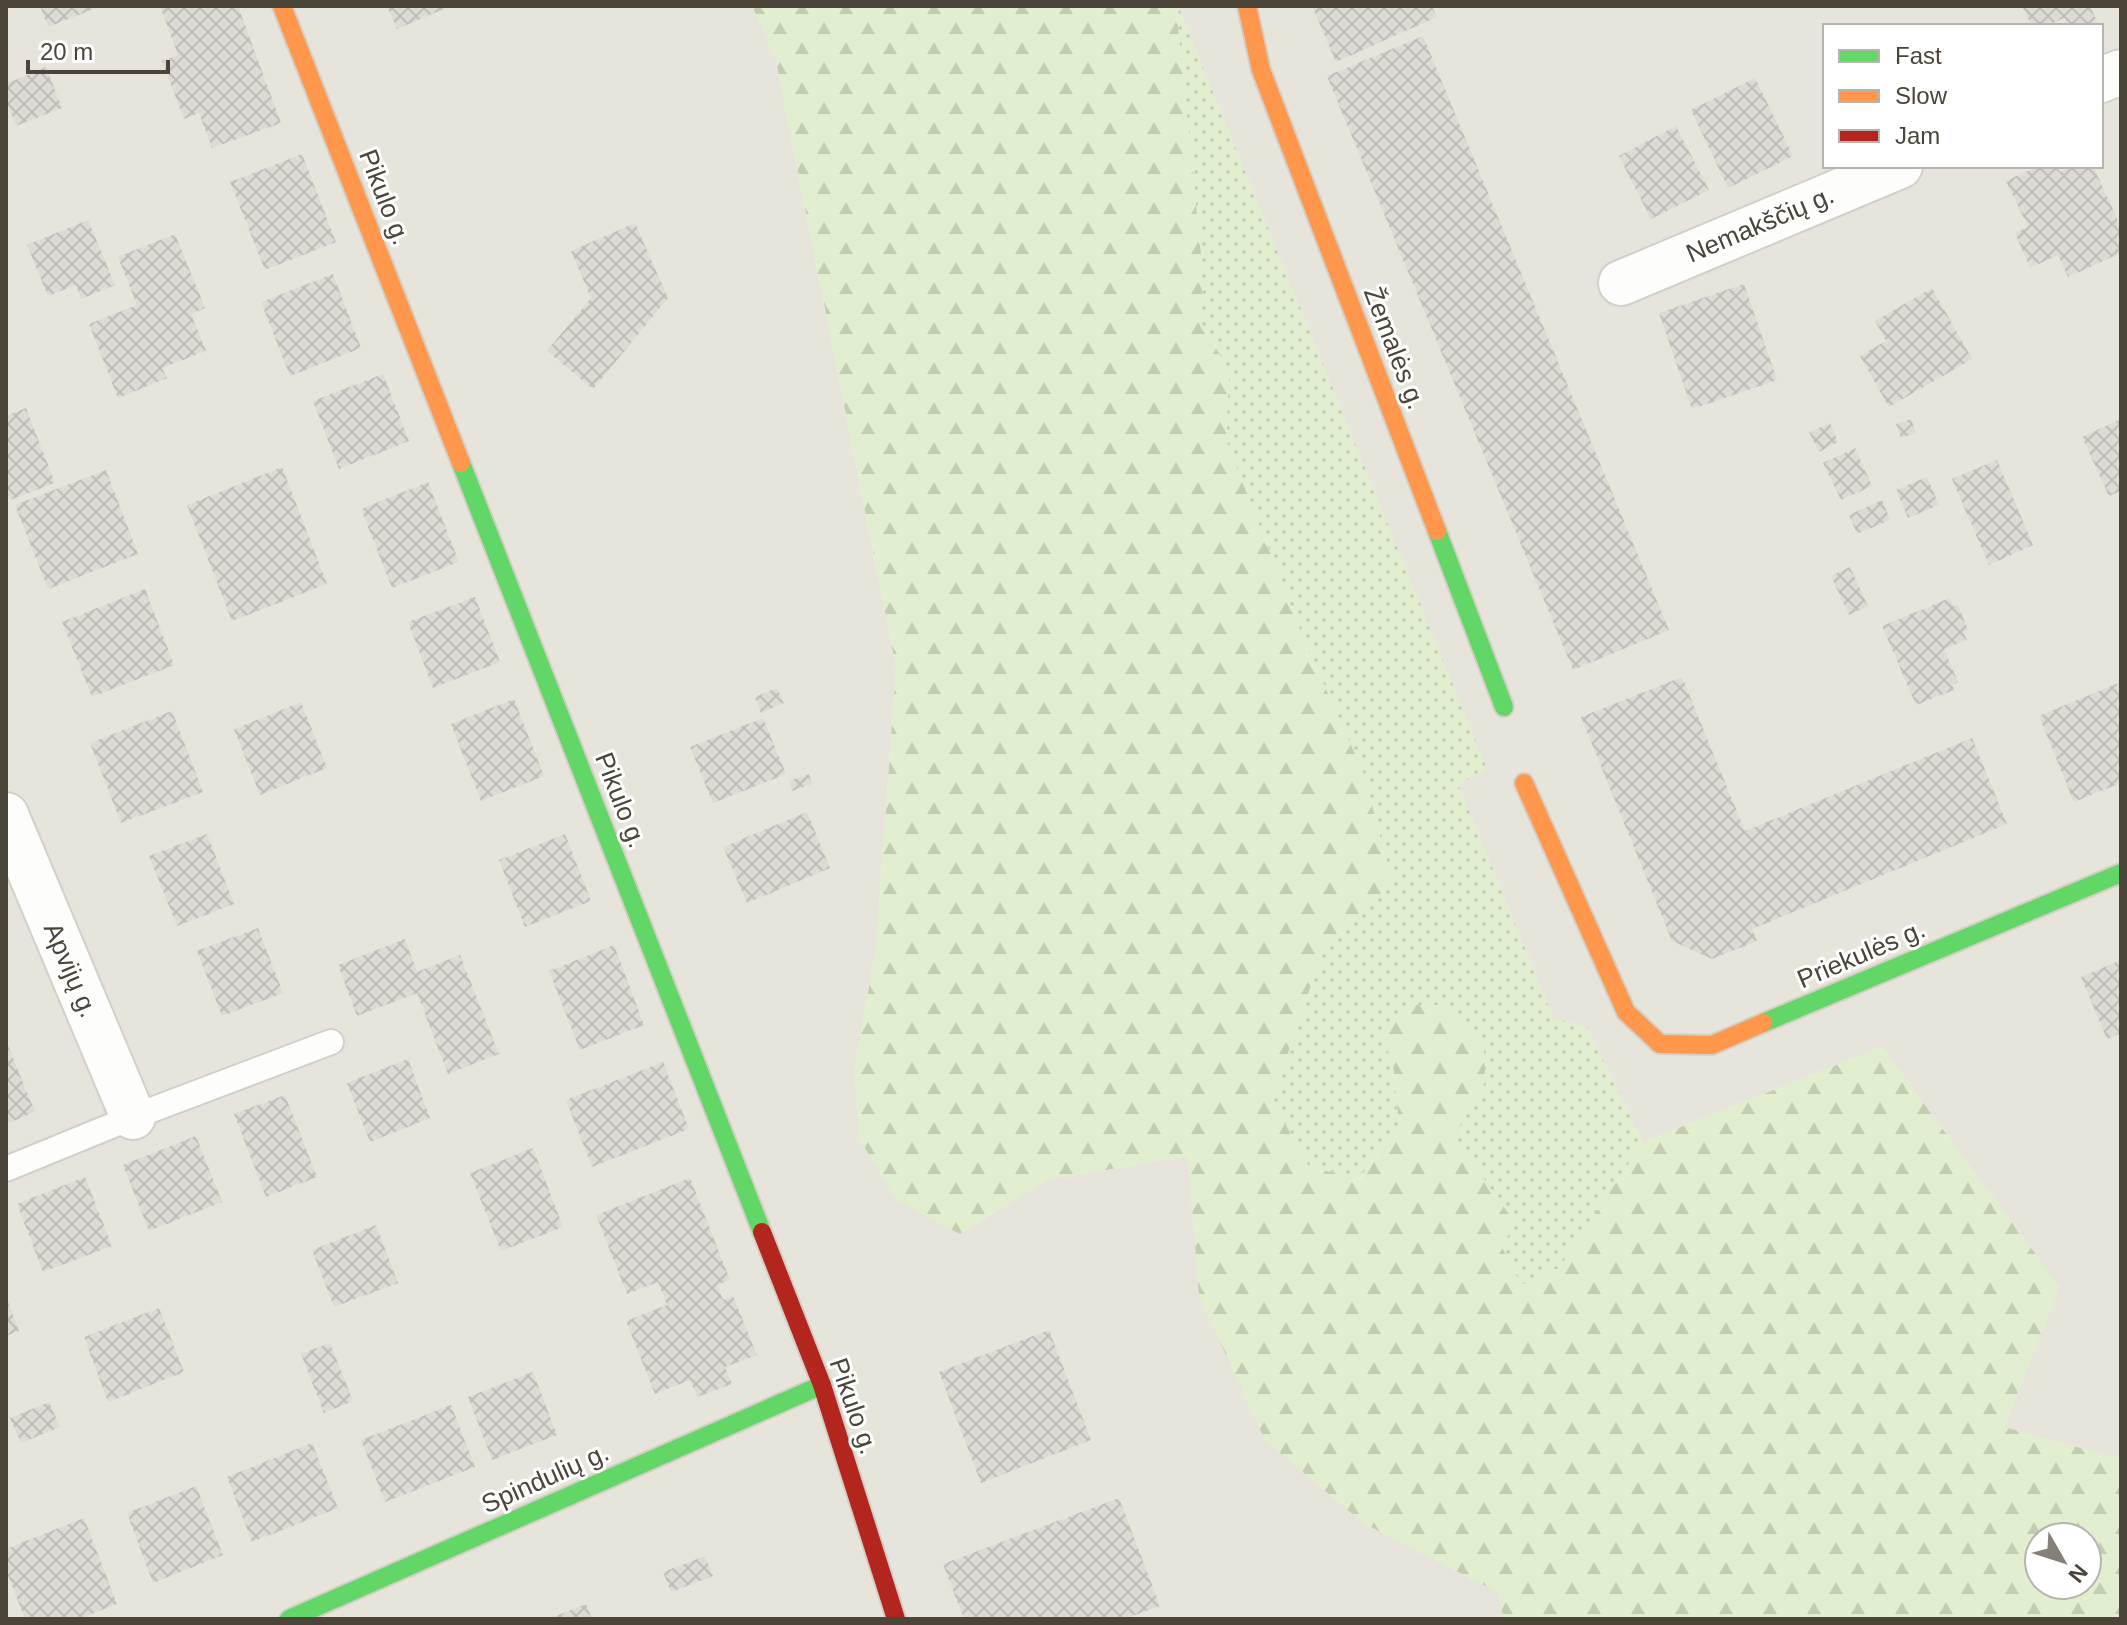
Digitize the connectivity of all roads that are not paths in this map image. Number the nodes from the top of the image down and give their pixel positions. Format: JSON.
{"nodes":[{"id":1,"x":282,"y":6,"type":"edge"},
{"id":2,"x":1247,"y":6,"type":"edge"},
{"id":3,"x":1895,"y":168,"type":"edge"},
{"id":4,"x":1621,"y":283,"type":"dead end"},
{"id":5,"x":1504,"y":707,"type":"dead end"},
{"id":6,"x":1524,"y":783,"type":"dead end"},
{"id":7,"x":7,"y":821,"type":"edge"},
{"id":8,"x":2121,"y":873,"type":"edge"},
{"id":9,"x":331,"y":1042,"type":"dead end"},
{"id":10,"x":133,"y":1117,"type":"junction"},
{"id":11,"x":6,"y":1169,"type":"edge"},
{"id":12,"x":822,"y":1385,"type":"junction"},
{"id":13,"x":289,"y":1619,"type":"edge"},
{"id":14,"x":896,"y":1619,"type":"edge"}],
"edges":[{"from":1,"to":12,"type":"street","name":"Pikulo g."},
{"from":2,"to":5,"type":"street","name":"Žemalės g."},
{"from":3,"to":4,"type":"street","name":"Nemakščių g."},
{"from":6,"to":8,"type":"street","name":"Priekulės g."},
{"from":7,"to":10,"type":"street","name":"Apvijų g."},
{"from":9,"to":10,"type":"lane"},
{"from":10,"to":11,"type":"lane"},
{"from":12,"to":13,"type":"street","name":"Spindulių g."},
{"from":12,"to":14,"type":"street","name":"Pikulo g."}]}
